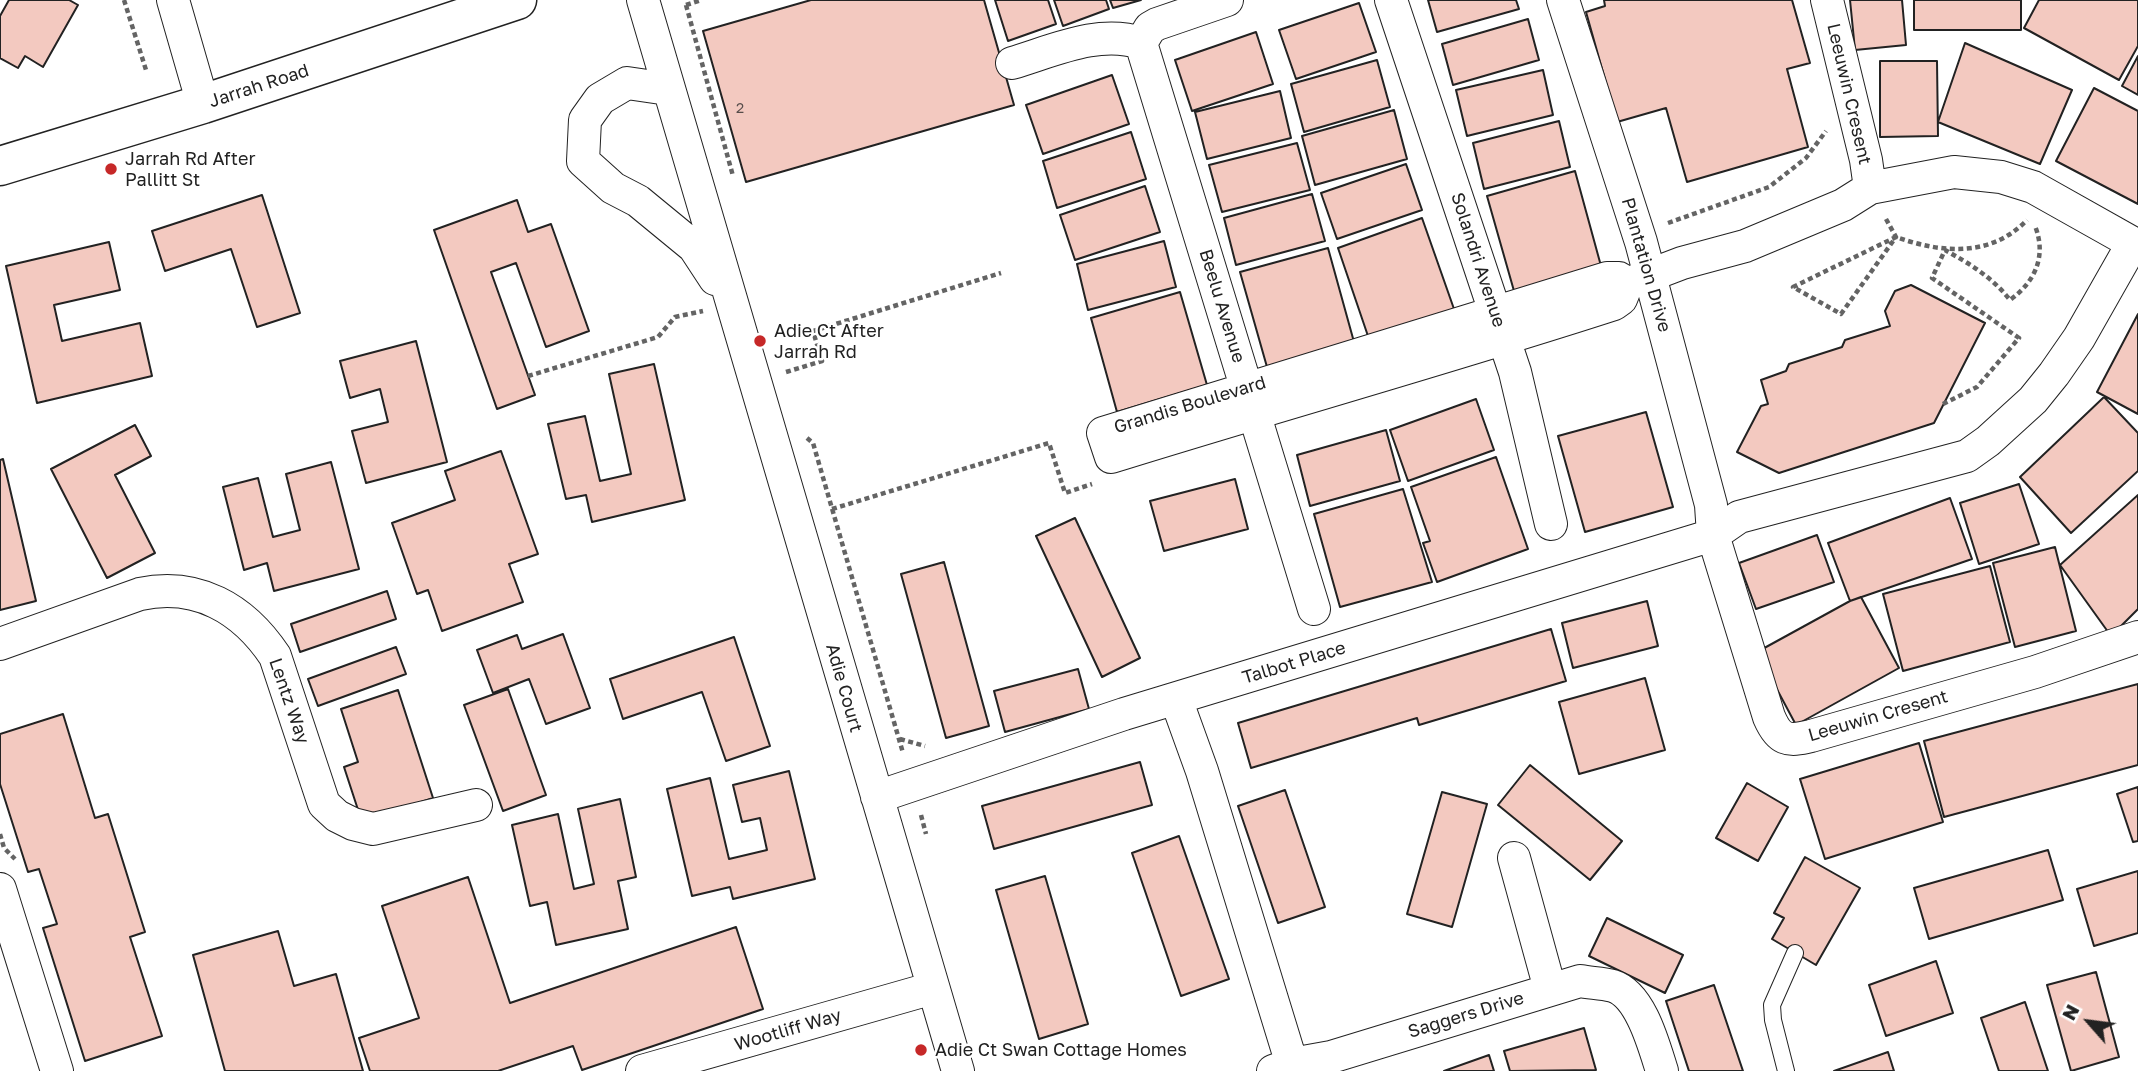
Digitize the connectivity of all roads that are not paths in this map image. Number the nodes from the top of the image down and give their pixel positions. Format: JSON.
{"nodes":[{"id":1,"x":173,"y":0,"type":"edge"},
{"id":2,"x":517,"y":0,"type":"edge"},
{"id":3,"x":643,"y":0,"type":"edge"},
{"id":4,"x":1227,"y":0,"type":"edge"},
{"id":5,"x":1391,"y":0,"type":"edge"},
{"id":6,"x":1563,"y":0,"type":"edge"},
{"id":7,"x":1826,"y":0,"type":"edge"},
{"id":8,"x":1140,"y":43,"type":"junction"},
{"id":9,"x":1012,"y":63,"type":"dead end"},
{"id":10,"x":668,"y":89,"type":"junction"},
{"id":11,"x":203,"y":104,"type":"junction"},
{"id":12,"x":0,"y":166,"type":"edge"},
{"id":13,"x":1870,"y":188,"type":"junction"},
{"id":14,"x":2136,"y":245,"type":"edge"},
{"id":15,"x":1639,"y":279,"type":"junction"},
{"id":16,"x":731,"y":304,"type":"junction"},
{"id":17,"x":1500,"y":326,"type":"junction"},
{"id":18,"x":1251,"y":400,"type":"junction"},
{"id":19,"x":1551,"y":524,"type":"dead end"},
{"id":20,"x":1713,"y":535,"type":"junction"},
{"id":21,"x":1314,"y":609,"type":"dead end"},
{"id":22,"x":2138,"y":637,"type":"edge"},
{"id":23,"x":0,"y":644,"type":"edge"},
{"id":24,"x":1176,"y":699,"type":"junction"},
{"id":25,"x":877,"y":797,"type":"junction"},
{"id":26,"x":476,"y":806,"type":"dead end"},
{"id":27,"x":1514,"y":858,"type":"dead end"},
{"id":28,"x":0,"y":890,"type":"edge"},
{"id":29,"x":1795,"y":953,"type":"dead end"},
{"id":30,"x":933,"y":988,"type":"junction"},
{"id":31,"x":1550,"y":989,"type":"junction"},
{"id":32,"x":1286,"y":1069,"type":"edge"},
{"id":33,"x":57,"y":1071,"type":"edge"},
{"id":34,"x":642,"y":1071,"type":"edge"},
{"id":35,"x":958,"y":1071,"type":"edge"},
{"id":36,"x":1662,"y":1071,"type":"edge"},
{"id":37,"x":1786,"y":1071,"type":"edge"}],
"edges":[{"from":1,"to":11,"type":"street"},
{"from":2,"to":11,"type":"street","name":"Jarrah Road"},
{"from":3,"to":10,"type":"street","name":"Adie Court"},
{"from":4,"to":8,"type":"street"},
{"from":5,"to":17,"type":"street","name":"Solandri Avenue"},
{"from":6,"to":15,"type":"street","name":"Plantation Drive"},
{"from":7,"to":13,"type":"street","name":"Leeuwin Cresent"},
{"from":8,"to":9,"type":"street"},
{"from":8,"to":18,"type":"street","name":"Beelu Avenue"},
{"from":10,"to":16,"type":"street","name":"Adie Court"},
{"from":10,"to":16,"type":"street","name":"Adie Court"},
{"from":11,"to":12,"type":"street","name":"Jarrah Road"},
{"from":13,"to":14,"type":"street"},
{"from":13,"to":15,"type":"street"},
{"from":14,"to":20,"type":"street","name":"Talbot Place"},
{"from":15,"to":17,"type":"street","name":"Grandis Boulevard"},
{"from":15,"to":20,"type":"street","name":"Plantation Drive"},
{"from":16,"to":25,"type":"street","name":"Adie Court"},
{"from":17,"to":18,"type":"street","name":"Grandis Boulevard"},
{"from":17,"to":19,"type":"street","name":"Solandri Avenue"},
{"from":18,"to":21,"type":"street","name":"Beelu Avenue"},
{"from":20,"to":22,"type":"street","name":"Leeuwin Cresent"},
{"from":20,"to":24,"type":"street","name":"Talbot Place"},
{"from":23,"to":26,"type":"street","name":"Lentz Way"},
{"from":24,"to":25,"type":"street","name":"Talbot Place"},
{"from":24,"to":32,"type":"street"},
{"from":25,"to":30,"type":"street","name":"Adie Court"},
{"from":27,"to":31,"type":"street"},
{"from":28,"to":33,"type":"street"},
{"from":29,"to":37,"type":"lane"},
{"from":30,"to":34,"type":"street","name":"Wootliff Way"},
{"from":30,"to":35,"type":"street","name":"Adie Court"},
{"from":31,"to":32,"type":"street","name":"Saggers Drive"},
{"from":31,"to":36,"type":"street","name":"Saggers Drive"}]}
